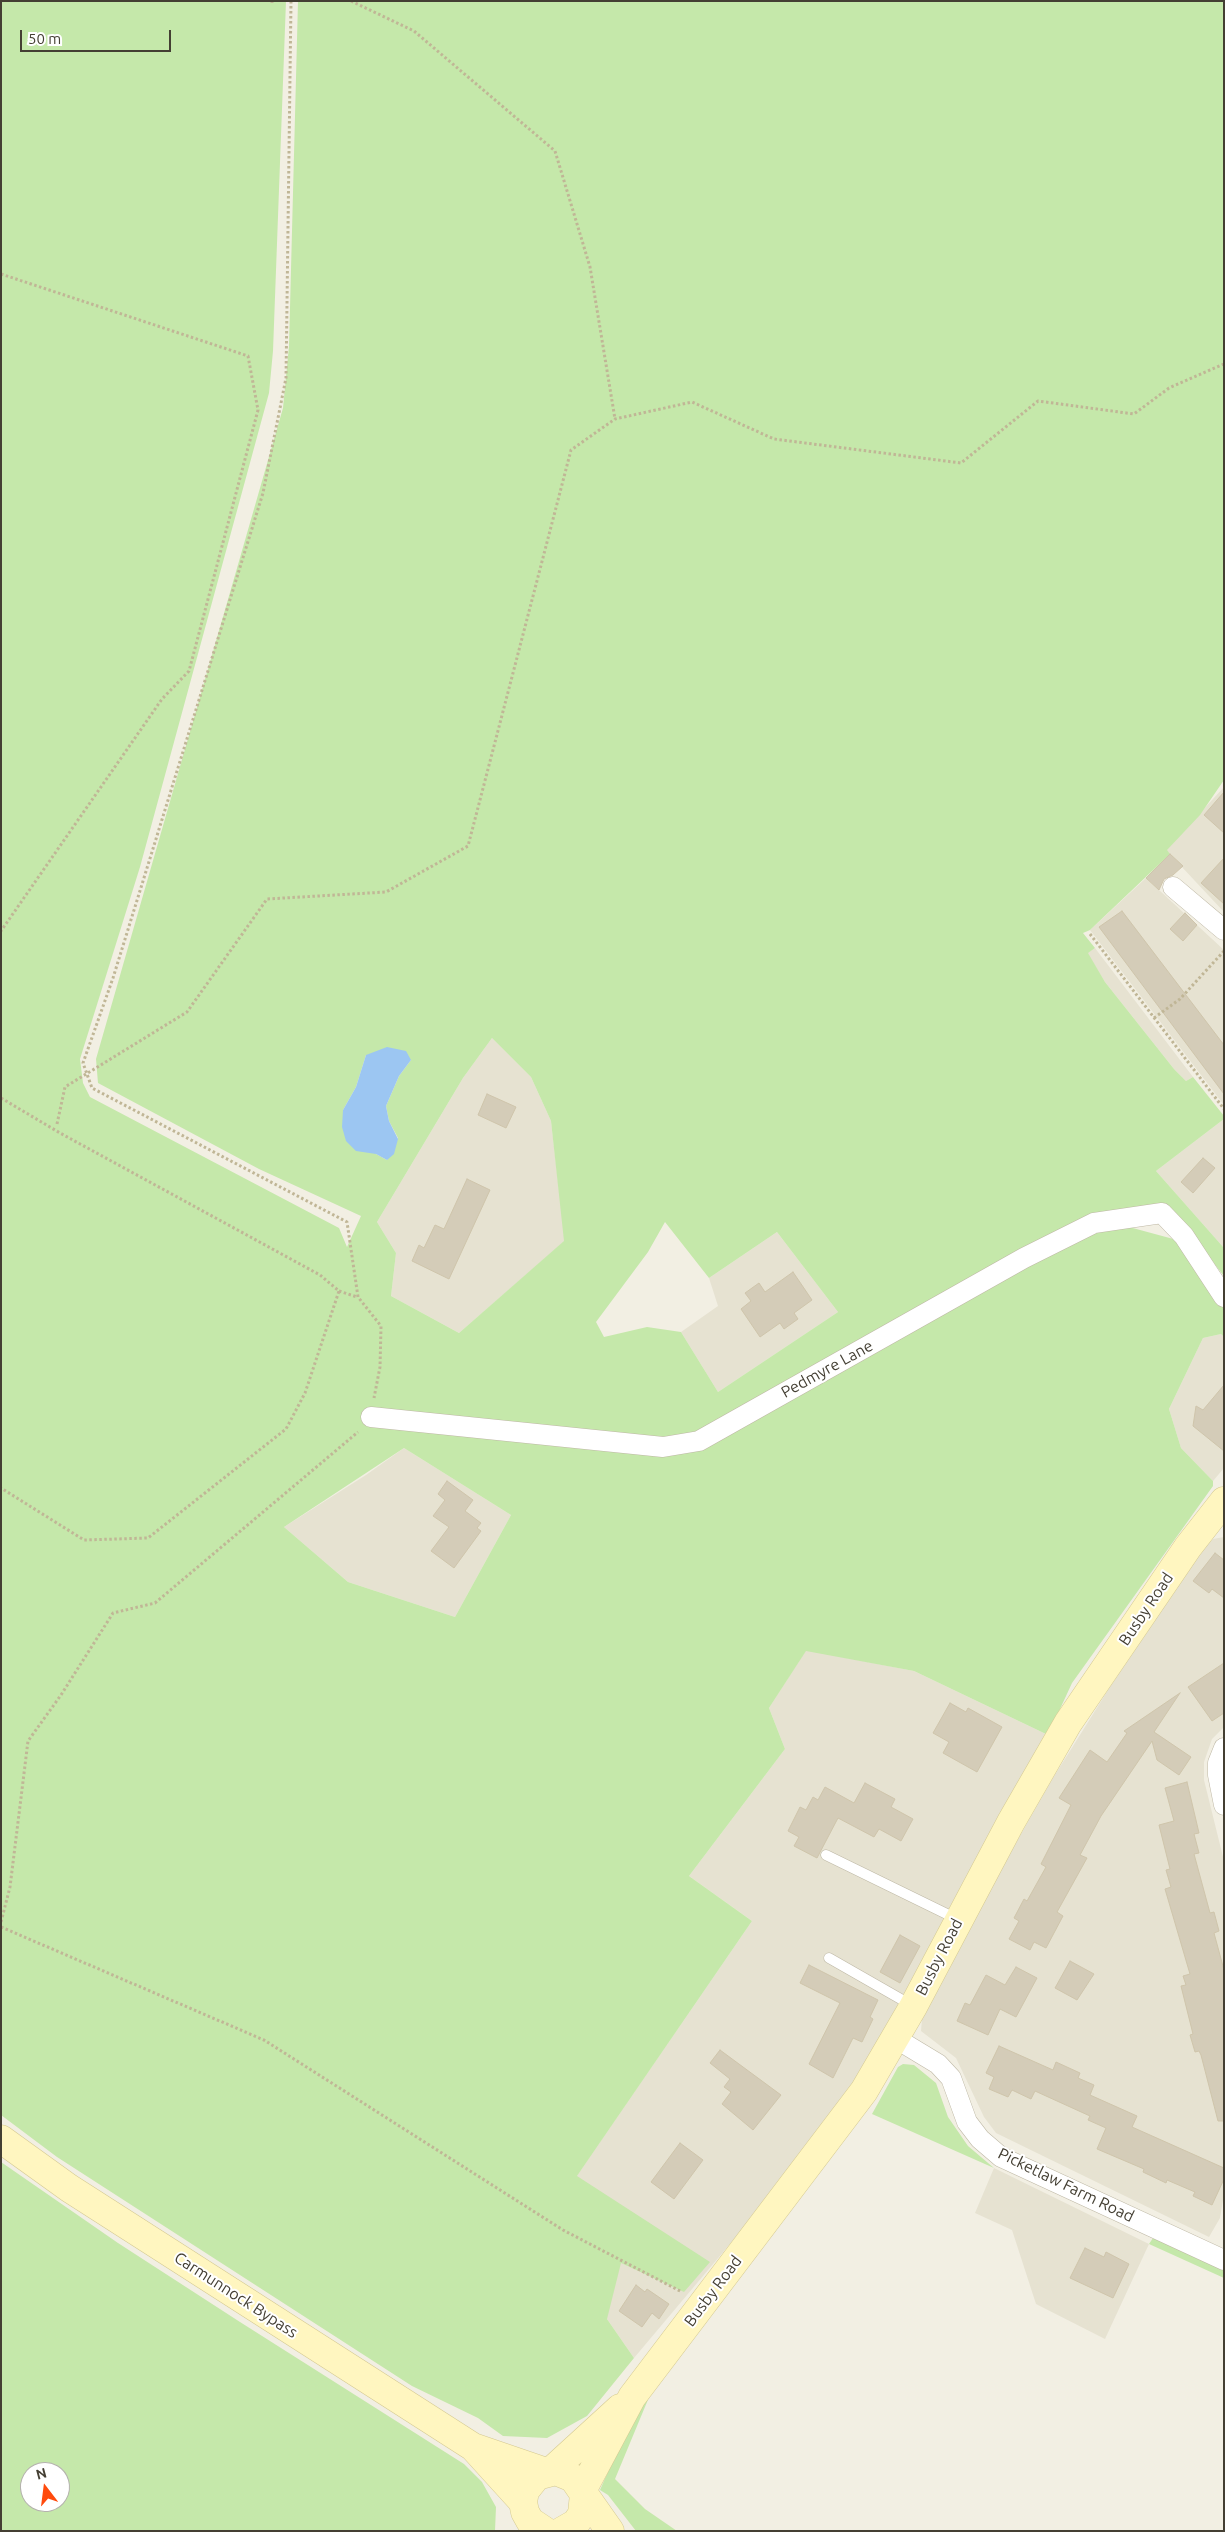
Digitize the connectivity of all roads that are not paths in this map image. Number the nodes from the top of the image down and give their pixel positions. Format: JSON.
{"nodes":[{"id":1,"x":1173,"y":887,"type":"dead end"},
{"id":2,"x":1224,"y":930,"type":"edge"},
{"id":3,"x":1224,"y":1297,"type":"edge"},
{"id":4,"x":371,"y":1417,"type":"road end"},
{"id":5,"x":1224,"y":1501,"type":"edge"},
{"id":6,"x":1224,"y":1748,"type":"edge"},
{"id":7,"x":1224,"y":1805,"type":"edge"},
{"id":8,"x":826,"y":1855,"type":"dead end"},
{"id":9,"x":958,"y":1920,"type":"junction"},
{"id":10,"x":829,"y":1958,"type":"dead end"},
{"id":11,"x":914,"y":2006,"type":"junction"},
{"id":12,"x":895,"y":2038,"type":"junction"},
{"id":13,"x":1,"y":2139,"type":"edge"},
{"id":14,"x":1224,"y":2260,"type":"edge"},
{"id":15,"x":632,"y":2397,"type":"junction"},
{"id":16,"x":473,"y":2447,"type":"junction"},
{"id":17,"x":548,"y":2472,"type":"junction"},
{"id":18,"x":583,"y":2493,"type":"junction"},
{"id":19,"x":520,"y":2513,"type":"edge"},
{"id":20,"x":562,"y":2530,"type":"edge"},
{"id":21,"x":610,"y":2531,"type":"edge"}],
"edges":[{"from":1,"to":2,"type":"street"},
{"from":3,"to":4,"type":"street","name":"Pedmyre Lane"},
{"from":5,"to":9,"type":"main road","name":"Busby Road"},
{"from":6,"to":7,"type":"street"},
{"from":8,"to":9,"type":"lane"},
{"from":9,"to":11,"type":"main road","name":"Busby Road"},
{"from":10,"to":11,"type":"lane"},
{"from":11,"to":12,"type":"main road","name":"Busby Road"},
{"from":12,"to":14,"type":"street","name":"Picketlaw Farm Road"},
{"from":12,"to":15,"type":"main road","name":"Busby Road"},
{"from":13,"to":16,"type":"main road","name":"Carmunnock Bypass"},
{"from":15,"to":17,"type":"main road","name":"Busby Road"},
{"from":15,"to":18,"type":"main road","name":"Busby Road"},
{"from":16,"to":17,"type":"main road","name":"Carmunnock Bypass"},
{"from":16,"to":19,"type":"main road","name":"Carmunnock Bypass"},
{"from":17,"to":18,"type":"main road"},
{"from":17,"to":19,"type":"main road"},
{"from":18,"to":20,"type":"main road"},
{"from":18,"to":21,"type":"main road"},
{"from":19,"to":20,"type":"main road"}]}
